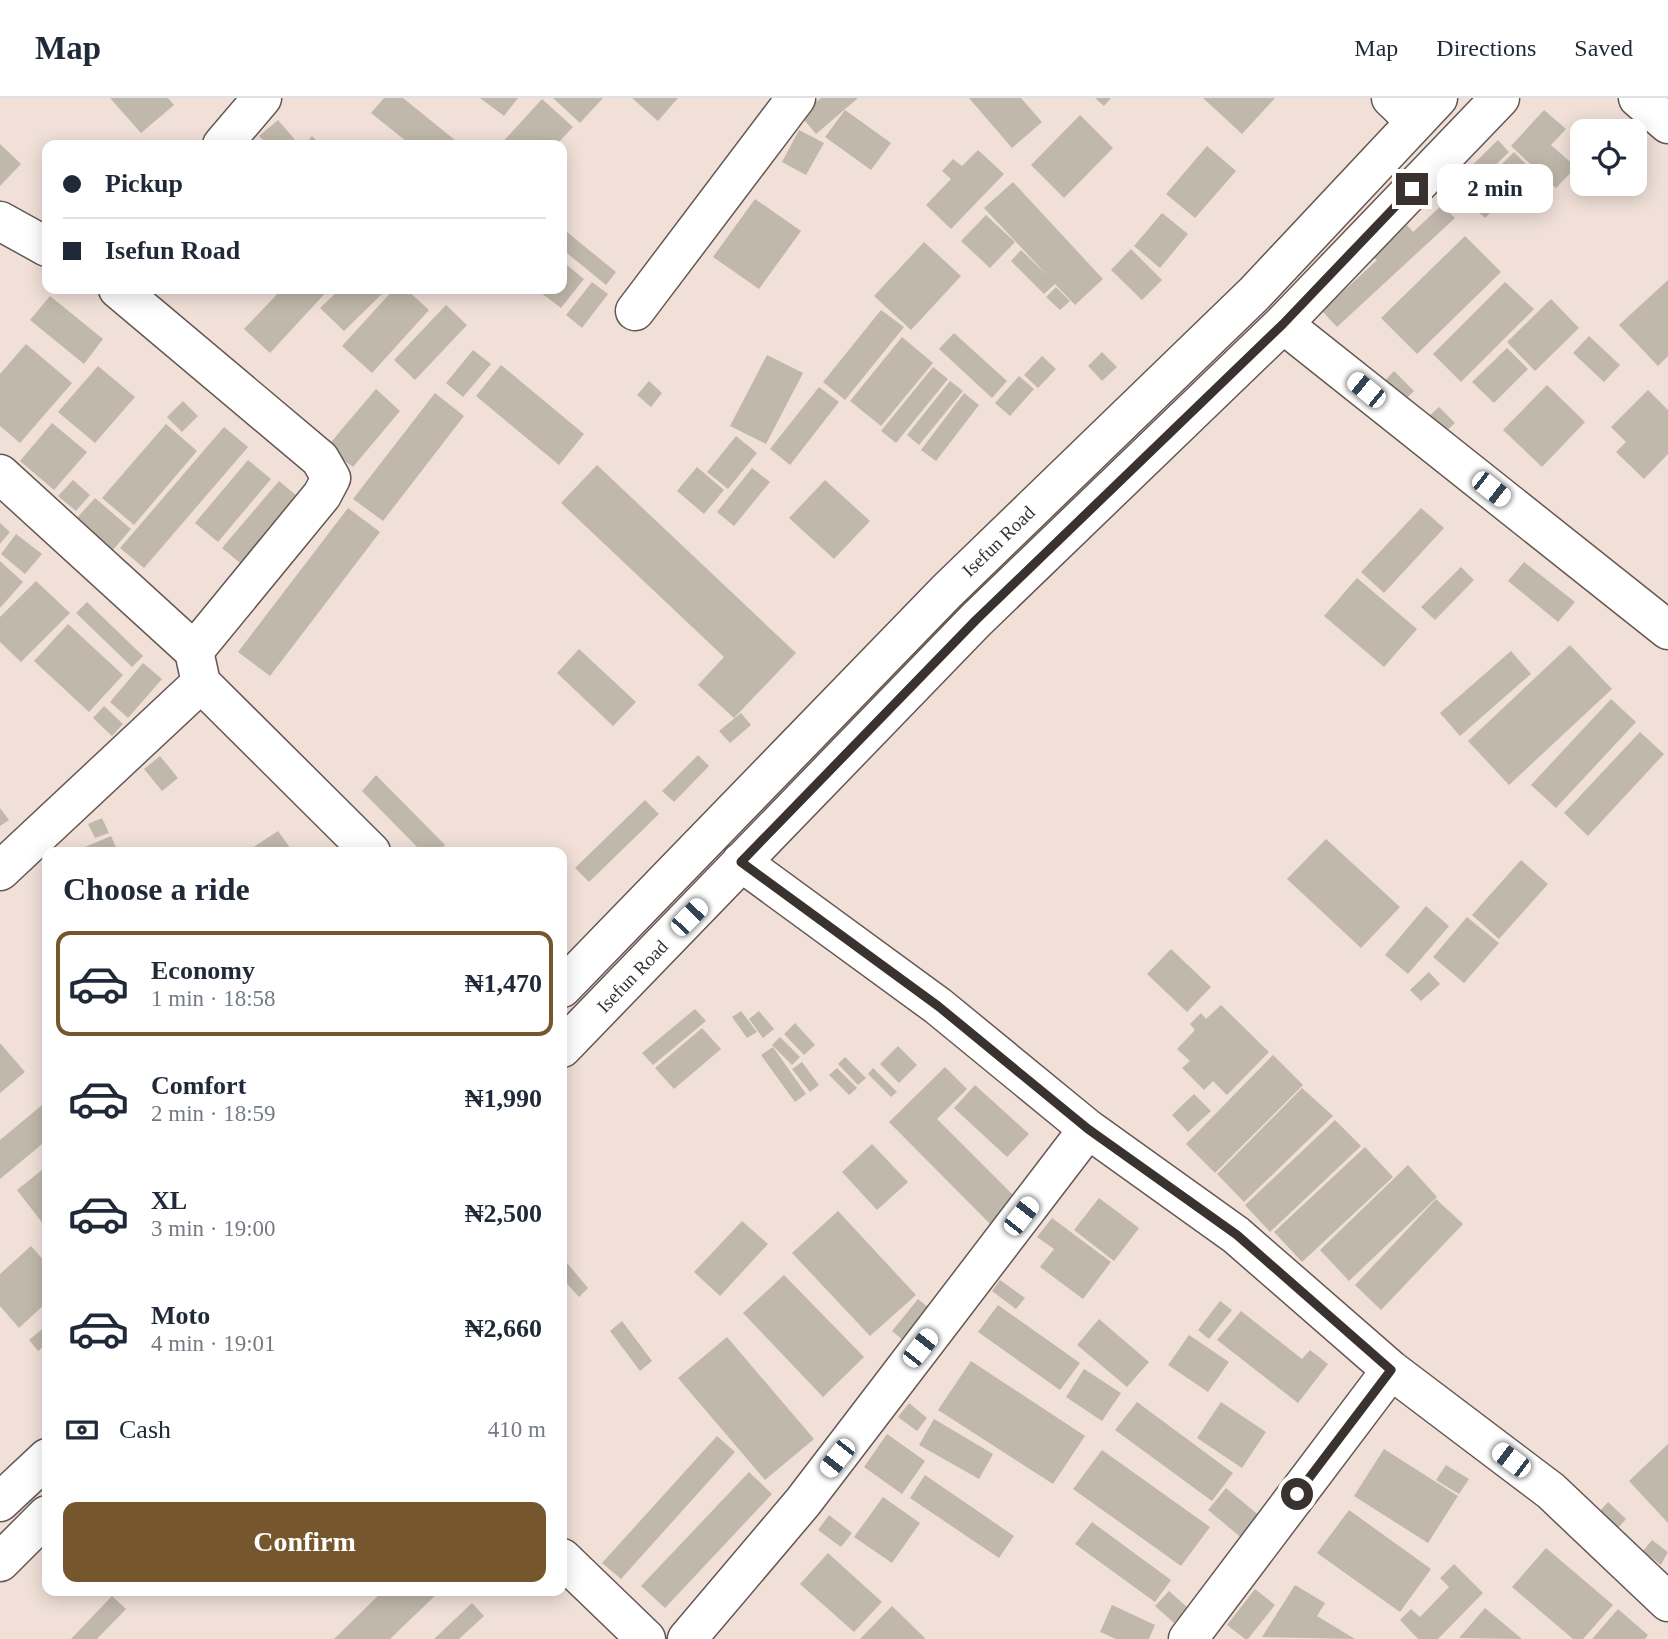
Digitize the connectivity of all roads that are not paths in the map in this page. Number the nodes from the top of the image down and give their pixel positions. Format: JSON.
{"nodes":[{"id":1,"x":262,"y":98,"type":"edge"},
{"id":2,"x":796,"y":98,"type":"edge"},
{"id":3,"x":1500,"y":98,"type":"edge"},
{"id":4,"x":1638,"y":98,"type":"edge"},
{"id":5,"x":1414,"y":106,"type":"edge"},
{"id":6,"x":1668,"y":124,"type":"edge"},
{"id":7,"x":226,"y":140,"type":"edge"},
{"id":8,"x":0,"y":221,"type":"edge"},
{"id":9,"x":42,"y":244,"type":"edge"},
{"id":10,"x":124,"y":294,"type":"edge"},
{"id":11,"x":635,"y":311,"type":"dead end"},
{"id":12,"x":1283,"y":324,"type":"junction"},
{"id":13,"x":0,"y":474,"type":"edge"},
{"id":14,"x":1668,"y":630,"type":"edge"},
{"id":15,"x":198,"y":667,"type":"junction"},
{"id":16,"x":367,"y":847,"type":"edge"},
{"id":17,"x":741,"y":862,"type":"junction"},
{"id":18,"x":0,"y":871,"type":"edge"},
{"id":19,"x":567,"y":983,"type":"edge"},
{"id":20,"x":567,"y":1043,"type":"edge"},
{"id":21,"x":1088,"y":1129,"type":"junction"},
{"id":22,"x":1391,"y":1370,"type":"junction"},
{"id":23,"x":42,"y":1463,"type":"edge"},
{"id":24,"x":0,"y":1502,"type":"edge"},
{"id":25,"x":42,"y":1520,"type":"edge"},
{"id":26,"x":0,"y":1562,"type":"edge"},
{"id":27,"x":567,"y":1563,"type":"edge"},
{"id":28,"x":1668,"y":1602,"type":"edge"},
{"id":29,"x":646,"y":1639,"type":"edge"},
{"id":30,"x":687,"y":1639,"type":"edge"},
{"id":31,"x":1188,"y":1639,"type":"edge"}],
"edges":[{"from":1,"to":7,"type":"street"},
{"from":2,"to":11,"type":"street"},
{"from":3,"to":12,"type":"street","name":"Isefun Road"},
{"from":4,"to":6,"type":"street"},
{"from":5,"to":19,"type":"street","name":"Isefun Road"},
{"from":8,"to":9,"type":"street"},
{"from":10,"to":15,"type":"street"},
{"from":12,"to":14,"type":"street"},
{"from":12,"to":17,"type":"street","name":"Isefun Road"},
{"from":13,"to":15,"type":"street"},
{"from":15,"to":16,"type":"street"},
{"from":15,"to":18,"type":"street"},
{"from":17,"to":20,"type":"street","name":"Isefun Road"},
{"from":17,"to":21,"type":"street"},
{"from":21,"to":22,"type":"street"},
{"from":21,"to":30,"type":"street"},
{"from":22,"to":28,"type":"street"},
{"from":22,"to":31,"type":"street"},
{"from":23,"to":24,"type":"street"},
{"from":25,"to":26,"type":"street"},
{"from":27,"to":29,"type":"street"}]}
